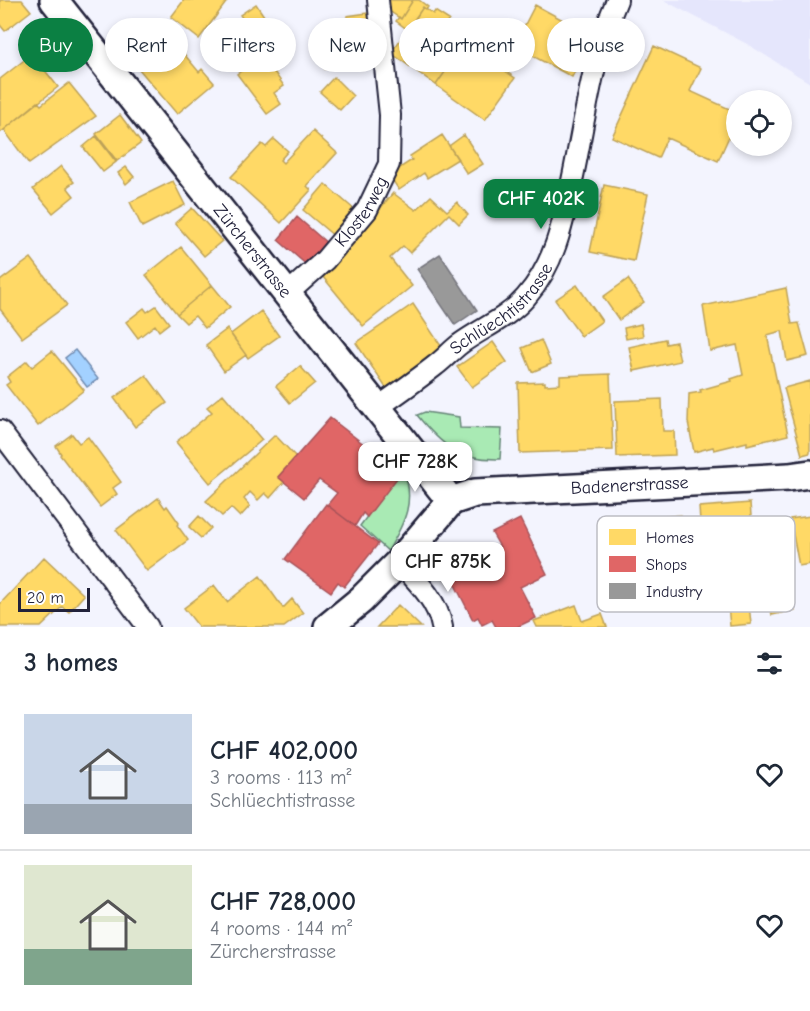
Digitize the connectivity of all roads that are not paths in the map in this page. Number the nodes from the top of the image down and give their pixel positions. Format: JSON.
{"nodes":[{"id":1,"x":54,"y":0,"type":"edge"},
{"id":2,"x":378,"y":0,"type":"edge"},
{"id":3,"x":617,"y":0,"type":"edge"},
{"id":4,"x":287,"y":294,"type":"junction"},
{"id":5,"x":377,"y":408,"type":"junction"},
{"id":6,"x":0,"y":431,"type":"edge"},
{"id":7,"x":810,"y":474,"type":"edge"},
{"id":8,"x":451,"y":501,"type":"junction"},
{"id":9,"x":399,"y":562,"type":"junction"},
{"id":10,"x":148,"y":627,"type":"edge"},
{"id":11,"x":328,"y":627,"type":"edge"},
{"id":12,"x":442,"y":627,"type":"edge"}],
"edges":[{"from":1,"to":4,"type":"street","name":"Zürcherstrasse"},
{"from":2,"to":4,"type":"street","name":"Klosterweg"},
{"from":3,"to":5,"type":"street","name":"Schlüechtistrasse"},
{"from":4,"to":5,"type":"street","name":"Zürcherstrasse"},
{"from":5,"to":8,"type":"street","name":"Zürcherstrasse"},
{"from":6,"to":10,"type":"street"},
{"from":7,"to":8,"type":"street","name":"Badenerstrasse"},
{"from":8,"to":9,"type":"street"},
{"from":9,"to":11,"type":"street"},
{"from":9,"to":12,"type":"street"}]}
